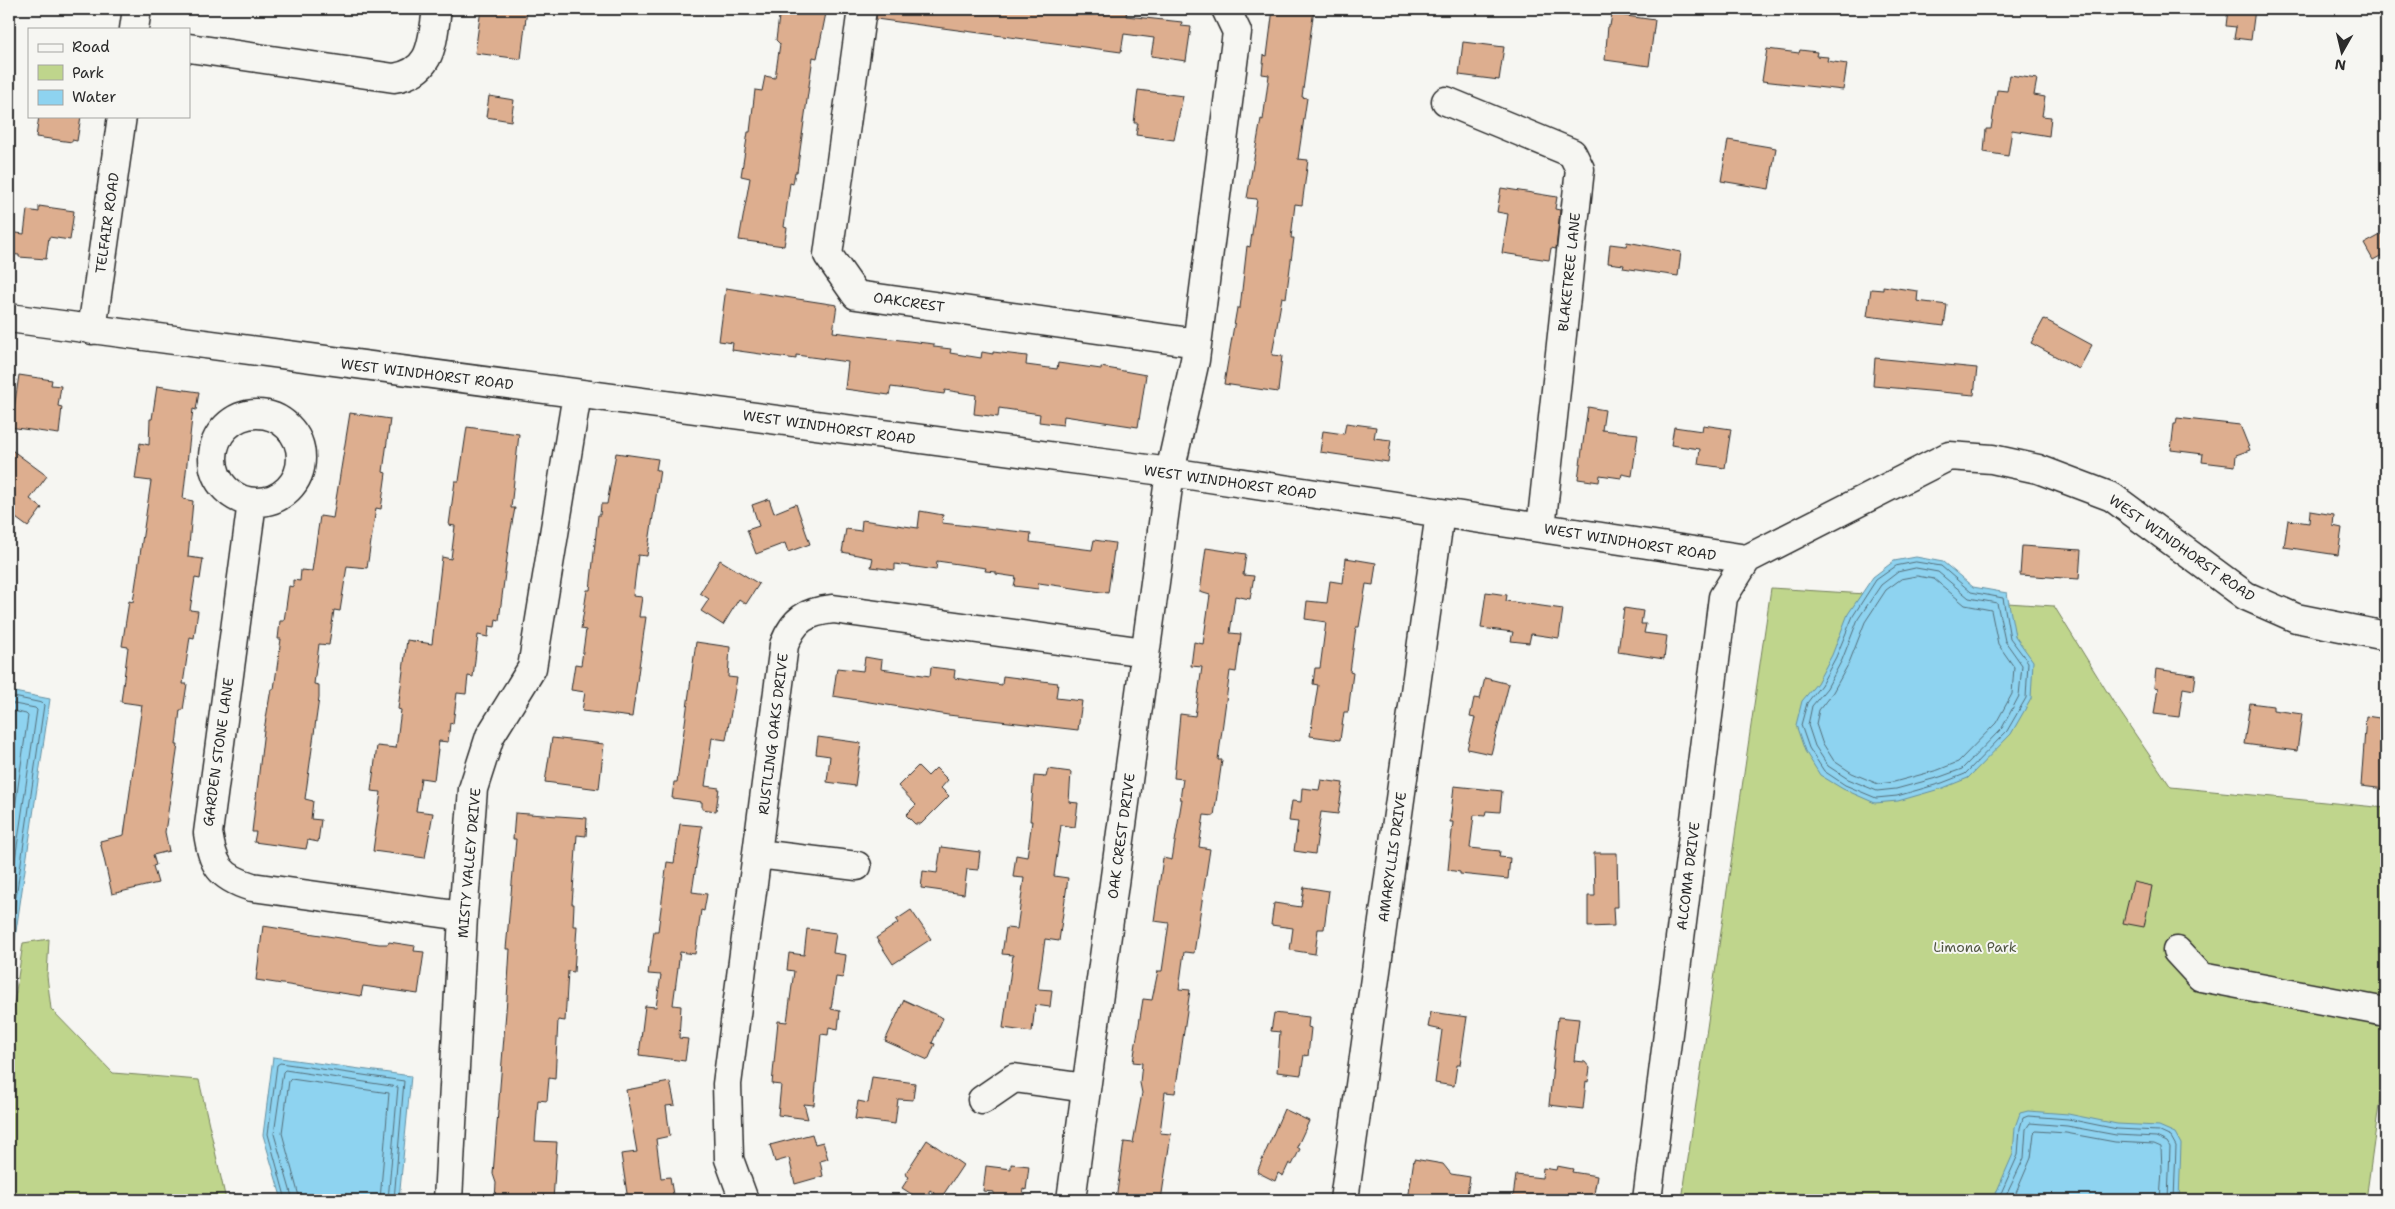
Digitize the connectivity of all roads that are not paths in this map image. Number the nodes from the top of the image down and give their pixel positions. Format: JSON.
{"nodes":[{"id":1,"x":137,"y":9,"type":"edge"},
{"id":2,"x":437,"y":9,"type":"edge"},
{"id":3,"x":862,"y":9,"type":"edge"},
{"id":4,"x":1226,"y":9,"type":"edge"},
{"id":5,"x":134,"y":28,"type":"edge"},
{"id":6,"x":190,"y":48,"type":"edge"},
{"id":7,"x":1446,"y":101,"type":"dead end"},
{"id":8,"x":122,"y":118,"type":"edge"},
{"id":9,"x":9,"y":318,"type":"edge"},
{"id":10,"x":92,"y":330,"type":"junction"},
{"id":11,"x":1197,"y":343,"type":"junction"},
{"id":12,"x":577,"y":394,"type":"junction"},
{"id":13,"x":1170,"y":472,"type":"junction"},
{"id":14,"x":252,"y":502,"type":"dead end"},
{"id":15,"x":1440,"y":513,"type":"junction"},
{"id":16,"x":1541,"y":528,"type":"junction"},
{"id":17,"x":1747,"y":559,"type":"junction"},
{"id":18,"x":2386,"y":636,"type":"edge"},
{"id":19,"x":1146,"y":652,"type":"junction"},
{"id":20,"x":758,"y":854,"type":"junction"},
{"id":21,"x":857,"y":866,"type":"dead end"},
{"id":22,"x":463,"y":916,"type":"junction"},
{"id":23,"x":2177,"y":951,"type":"dead end"},
{"id":24,"x":2386,"y":1012,"type":"edge"},
{"id":25,"x":1086,"y":1088,"type":"junction"},
{"id":26,"x":982,"y":1100,"type":"dead end"},
{"id":27,"x":448,"y":1200,"type":"edge"},
{"id":28,"x":744,"y":1200,"type":"edge"},
{"id":29,"x":1071,"y":1200,"type":"edge"},
{"id":30,"x":1344,"y":1200,"type":"edge"},
{"id":31,"x":1647,"y":1200,"type":"edge"}],
"edges":[{"from":1,"to":5,"type":"street"},
{"from":2,"to":6,"type":"street"},
{"from":3,"to":11,"type":"street","name":"OAKCREST"},
{"from":4,"to":11,"type":"street"},
{"from":7,"to":16,"type":"street","name":"BLAKETREE LANE"},
{"from":8,"to":10,"type":"street","name":"TELFAIR ROAD"},
{"from":9,"to":10,"type":"street","name":"WEST WINDHORST ROAD"},
{"from":10,"to":12,"type":"street","name":"WEST WINDHORST ROAD"},
{"from":11,"to":13,"type":"street"},
{"from":12,"to":13,"type":"street","name":"WEST WINDHORST ROAD"},
{"from":12,"to":22,"type":"street","name":"MISTY VALLEY DRIVE"},
{"from":13,"to":15,"type":"street","name":"WEST WINDHORST ROAD"},
{"from":13,"to":19,"type":"street","name":"OAK CREST DRIVE"},
{"from":14,"to":22,"type":"street","name":"GARDEN STONE LANE"},
{"from":15,"to":16,"type":"street","name":"WEST WINDHORST ROAD"},
{"from":15,"to":30,"type":"street","name":"AMARYLLIS DRIVE"},
{"from":16,"to":17,"type":"street","name":"WEST WINDHORST ROAD"},
{"from":17,"to":18,"type":"street","name":"WEST WINDHORST ROAD"},
{"from":17,"to":31,"type":"street","name":"ALCOMA DRIVE"},
{"from":19,"to":20,"type":"street","name":"RUSTLING OAKS DRIVE"},
{"from":19,"to":25,"type":"street","name":"OAK CREST DRIVE"},
{"from":20,"to":21,"type":"street"},
{"from":20,"to":28,"type":"street","name":"RUSTLING OAKS DRIVE"},
{"from":22,"to":27,"type":"street","name":"MISTY VALLEY DRIVE"},
{"from":23,"to":24,"type":"street"},
{"from":25,"to":26,"type":"street"},
{"from":25,"to":29,"type":"street","name":"OAK CREST DRIVE"}]}
